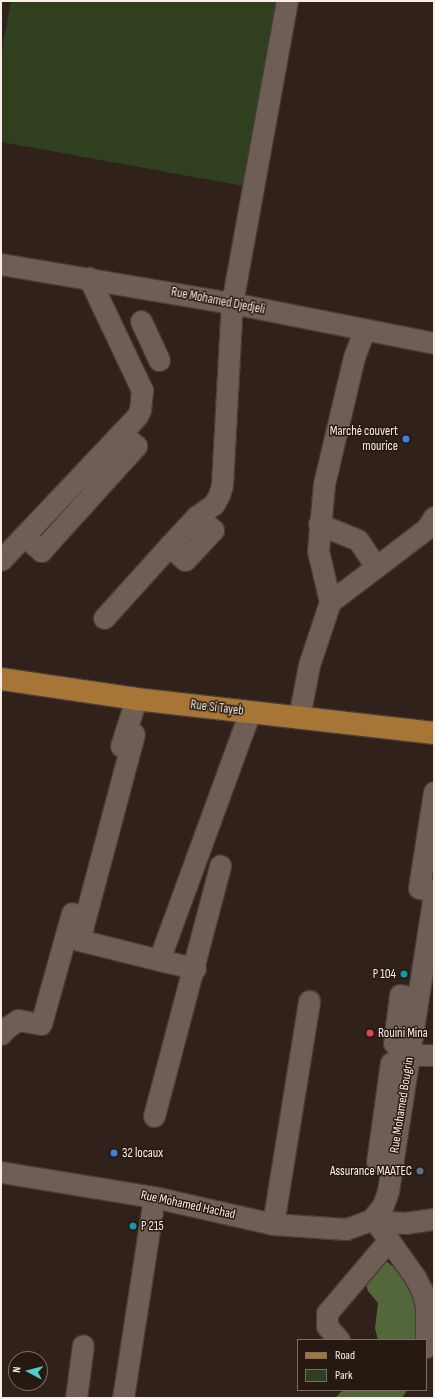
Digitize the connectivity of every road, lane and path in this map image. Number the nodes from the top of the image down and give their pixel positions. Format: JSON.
{"nodes":[{"id":1,"x":286,"y":1,"type":"edge"},
{"id":2,"x":1,"y":264,"type":"edge"},
{"id":3,"x":89,"y":278,"type":"junction"},
{"id":4,"x":232,"y":303,"type":"junction"},
{"id":5,"x":142,"y":321,"type":"dead end"},
{"id":6,"x":364,"y":331,"type":"junction"},
{"id":7,"x":434,"y":343,"type":"edge"},
{"id":8,"x":125,"y":355,"type":"junction"},
{"id":9,"x":434,"y":517,"type":"edge"},
{"id":10,"x":319,"y":524,"type":"junction"},
{"id":11,"x":1,"y":560,"type":"edge"},
{"id":12,"x":376,"y":567,"type":"junction"},
{"id":13,"x":330,"y":602,"type":"junction"},
{"id":14,"x":104,"y":618,"type":"dead end"},
{"id":15,"x":1,"y":679,"type":"edge"},
{"id":16,"x":136,"y":699,"type":"junction"},
{"id":17,"x":250,"y":712,"type":"junction"},
{"id":18,"x":299,"y":717,"type":"junction"},
{"id":19,"x":434,"y":733,"type":"edge"},
{"id":20,"x":134,"y":734,"type":"dead end"},
{"id":21,"x":434,"y":792,"type":"edge"},
{"id":22,"x":220,"y":866,"type":"dead end"},
{"id":23,"x":433,"y":897,"type":"edge"},
{"id":24,"x":431,"y":935,"type":"edge"},
{"id":25,"x":424,"y":956,"type":"junction"},
{"id":26,"x":159,"y":960,"type":"junction"},
{"id":27,"x":195,"y":968,"type":"junction"},
{"id":28,"x":309,"y":1001,"type":"dead end"},
{"id":29,"x":1,"y":1034,"type":"edge"},
{"id":30,"x":409,"y":1055,"type":"junction"},
{"id":31,"x":434,"y":1055,"type":"edge"},
{"id":32,"x":154,"y":1116,"type":"dead end"},
{"id":33,"x":1,"y":1172,"type":"edge"},
{"id":34,"x":154,"y":1197,"type":"junction"},
{"id":35,"x":434,"y":1219,"type":"edge"},
{"id":36,"x":375,"y":1220,"type":"junction"},
{"id":37,"x":273,"y":1224,"type":"junction"},
{"id":38,"x":389,"y":1240,"type":"junction"},
{"id":39,"x":338,"y":1339,"type":"edge"},
{"id":40,"x":426,"y":1339,"type":"edge"},
{"id":41,"x":83,"y":1345,"type":"dead end"},
{"id":42,"x":76,"y":1398,"type":"edge"},
{"id":43,"x":123,"y":1398,"type":"edge"}],
"edges":[{"from":1,"to":4,"type":"street"},
{"from":2,"to":3,"type":"street","name":"Rue Mohamed Djedjeli"},
{"from":3,"to":4,"type":"street","name":"Rue Mohamed Djedjeli"},
{"from":3,"to":8,"type":"street"},
{"from":4,"to":6,"type":"street","name":"Rue Mohamed Djedjeli"},
{"from":4,"to":14,"type":"street"},
{"from":5,"to":8,"type":"street"},
{"from":6,"to":7,"type":"street","name":"Rue Mohamed Djedjeli"},
{"from":6,"to":10,"type":"street"},
{"from":8,"to":11,"type":"street"},
{"from":9,"to":12,"type":"street"},
{"from":10,"to":12,"type":"street"},
{"from":10,"to":13,"type":"street"},
{"from":12,"to":13,"type":"street"},
{"from":13,"to":18,"type":"street"},
{"from":15,"to":16,"type":"main road","name":"Rue Si Tayeb"},
{"from":16,"to":17,"type":"main road","name":"Rue Si Tayeb"},
{"from":16,"to":29,"type":"street"},
{"from":17,"to":18,"type":"main road","name":"Rue Si Tayeb"},
{"from":17,"to":26,"type":"street"},
{"from":18,"to":19,"type":"main road","name":"Rue Si Tayeb"},
{"from":20,"to":26,"type":"street"},
{"from":21,"to":23,"type":"street"},
{"from":22,"to":27,"type":"street"},
{"from":23,"to":24,"type":"street"},
{"from":23,"to":25,"type":"street"},
{"from":24,"to":25,"type":"street"},
{"from":25,"to":30,"type":"street"},
{"from":26,"to":27,"type":"street"},
{"from":27,"to":32,"type":"street"},
{"from":28,"to":37,"type":"street"},
{"from":30,"to":31,"type":"street"},
{"from":30,"to":36,"type":"street","name":"Rue Mohamed Bougrin"},
{"from":33,"to":34,"type":"street","name":"Rue Mohamed Hachad"},
{"from":34,"to":37,"type":"street","name":"Rue Mohamed Hachad"},
{"from":34,"to":43,"type":"street"},
{"from":35,"to":36,"type":"street"},
{"from":36,"to":37,"type":"street","name":"Rue Mohamed Hachad"},
{"from":36,"to":38,"type":"street"},
{"from":38,"to":39,"type":"street"},
{"from":38,"to":40,"type":"street"},
{"from":41,"to":42,"type":"street"}]}
